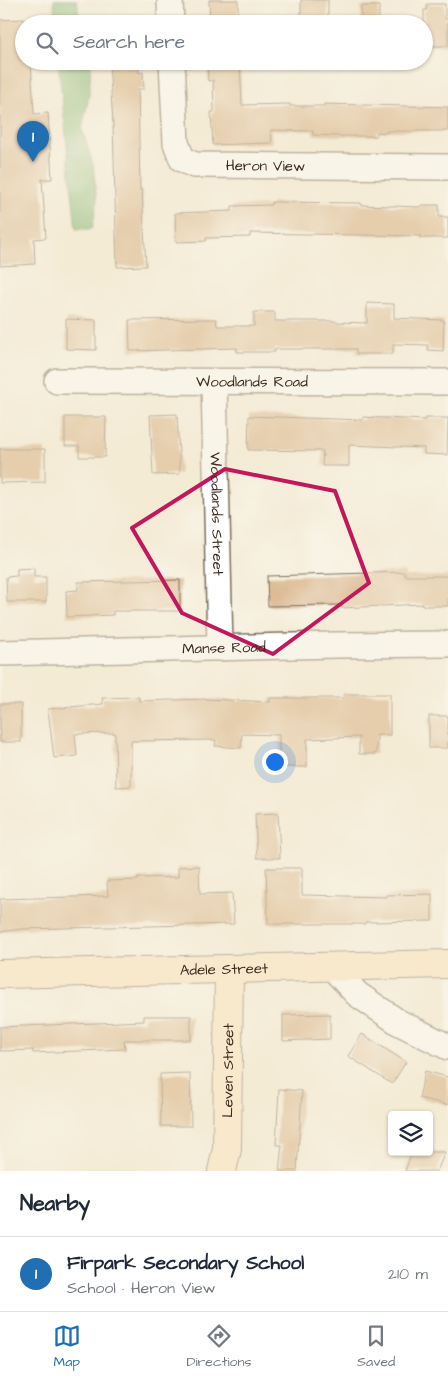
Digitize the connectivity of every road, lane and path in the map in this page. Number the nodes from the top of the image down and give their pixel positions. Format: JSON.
{"nodes":[{"id":1,"x":170,"y":0,"type":"edge"},
{"id":2,"x":171,"y":15,"type":"edge"},
{"id":3,"x":172,"y":70,"type":"edge"},
{"id":4,"x":448,"y":167,"type":"edge"},
{"id":5,"x":57,"y":381,"type":"dead end"},
{"id":6,"x":214,"y":382,"type":"junction"},
{"id":7,"x":448,"y":382,"type":"edge"},
{"id":8,"x":448,"y":644,"type":"edge"},
{"id":9,"x":220,"y":648,"type":"junction"},
{"id":10,"x":0,"y":653,"type":"edge"},
{"id":11,"x":448,"y":964,"type":"edge"},
{"id":12,"x":332,"y":967,"type":"junction"},
{"id":13,"x":229,"y":969,"type":"junction"},
{"id":14,"x":0,"y":974,"type":"edge"},
{"id":15,"x":448,"y":1047,"type":"edge"},
{"id":16,"x":222,"y":1171,"type":"edge"}],
"edges":[{"from":1,"to":2,"type":"street"},
{"from":3,"to":4,"type":"street","name":"Heron View"},
{"from":5,"to":6,"type":"street","name":"Woodlands Road"},
{"from":6,"to":7,"type":"street","name":"Woodlands Road"},
{"from":6,"to":9,"type":"street","name":"Woodlands Street"},
{"from":8,"to":9,"type":"street","name":"Manse Road"},
{"from":9,"to":10,"type":"street","name":"Manse Road"},
{"from":11,"to":12,"type":"street","name":"Adele Street"},
{"from":12,"to":13,"type":"street","name":"Adele Street"},
{"from":12,"to":15,"type":"street"},
{"from":13,"to":14,"type":"street","name":"Adele Street"},
{"from":13,"to":16,"type":"street","name":"Leven Street"}]}
